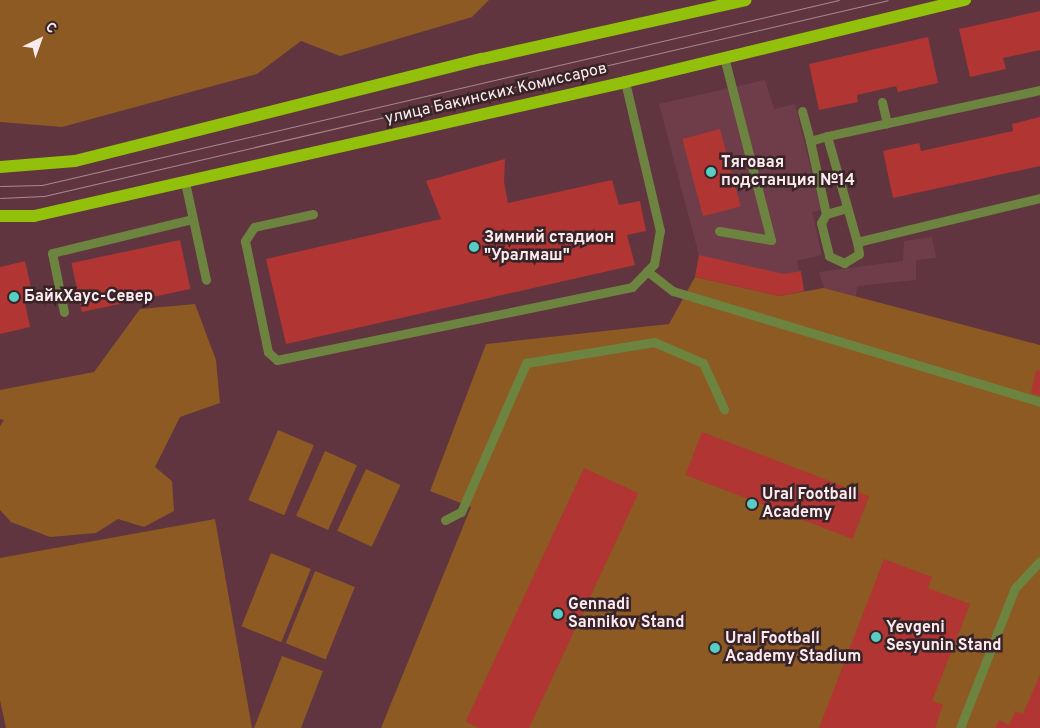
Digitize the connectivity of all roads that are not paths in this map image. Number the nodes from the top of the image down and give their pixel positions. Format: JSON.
{"nodes":[{"id":1,"x":745,"y":0,"type":"edge"},
{"id":2,"x":965,"y":0,"type":"edge"},
{"id":3,"x":724,"y":57,"type":"junction"},
{"id":4,"x":625,"y":82,"type":"junction"},
{"id":5,"x":1040,"y":90,"type":"edge"},
{"id":6,"x":882,"y":102,"type":"dead end"},
{"id":7,"x":802,"y":111,"type":"dead end"},
{"id":8,"x":887,"y":123,"type":"junction"},
{"id":9,"x":826,"y":136,"type":"junction"},
{"id":10,"x":810,"y":141,"type":"junction"},
{"id":11,"x":0,"y":167,"type":"edge"},
{"id":12,"x":184,"y":182,"type":"junction"},
{"id":13,"x":1040,"y":198,"type":"edge"},
{"id":14,"x":847,"y":208,"type":"junction"},
{"id":15,"x":313,"y":214,"type":"dead end"},
{"id":16,"x":826,"y":214,"type":"junction"},
{"id":17,"x":0,"y":216,"type":"edge"},
{"id":18,"x":193,"y":219,"type":"junction"},
{"id":19,"x":719,"y":231,"type":"dead end"},
{"id":20,"x":857,"y":242,"type":"junction"},
{"id":21,"x":647,"y":271,"type":"junction"},
{"id":22,"x":206,"y":280,"type":"dead end"},
{"id":23,"x":64,"y":312,"type":"dead end"},
{"id":24,"x":1040,"y":402,"type":"edge"},
{"id":25,"x":724,"y":409,"type":"dead end"},
{"id":26,"x":445,"y":520,"type":"dead end"},
{"id":27,"x":1040,"y":561,"type":"edge"},
{"id":28,"x":960,"y":728,"type":"edge"}],
"edges":[{"from":1,"to":11,"type":"main road"},
{"from":2,"to":3,"type":"main road","name":"улица Бакинских Комиссаров"},
{"from":3,"to":4,"type":"main road","name":"улица Бакинских Комиссаров"},
{"from":3,"to":19,"type":"lane"},
{"from":4,"to":12,"type":"main road","name":"улица Бакинских Комиссаров"},
{"from":4,"to":21,"type":"lane"},
{"from":5,"to":8,"type":"lane"},
{"from":6,"to":8,"type":"lane"},
{"from":7,"to":10,"type":"lane"},
{"from":8,"to":9,"type":"lane"},
{"from":9,"to":10,"type":"lane"},
{"from":9,"to":14,"type":"lane"},
{"from":10,"to":16,"type":"lane"},
{"from":12,"to":17,"type":"main road","name":"улица Бакинских Комиссаров"},
{"from":12,"to":18,"type":"lane"},
{"from":13,"to":20,"type":"lane"},
{"from":14,"to":16,"type":"lane"},
{"from":14,"to":20,"type":"lane"},
{"from":15,"to":21,"type":"lane"},
{"from":16,"to":20,"type":"lane"},
{"from":18,"to":22,"type":"lane"},
{"from":18,"to":23,"type":"lane"},
{"from":21,"to":24,"type":"lane"},
{"from":25,"to":26,"type":"lane"},
{"from":27,"to":28,"type":"lane"}]}
